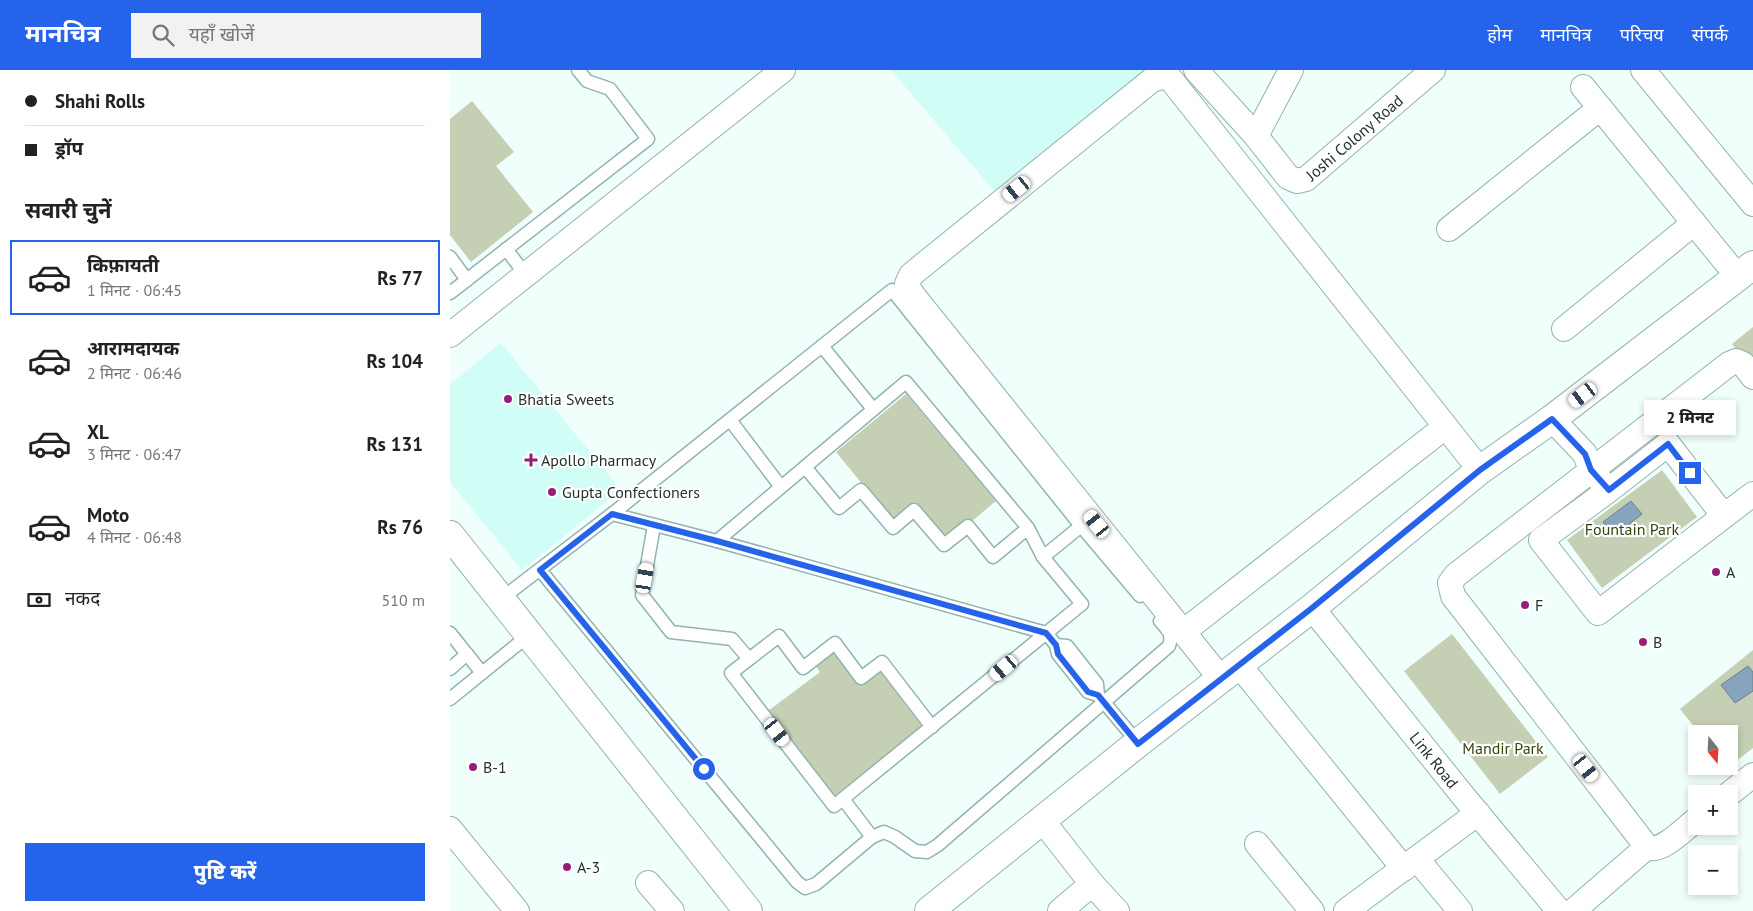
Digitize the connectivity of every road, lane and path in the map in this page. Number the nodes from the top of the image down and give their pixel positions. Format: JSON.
{"nodes":[{"id":1,"x":578,"y":70,"type":"edge"},
{"id":2,"x":783,"y":70,"type":"edge"},
{"id":3,"x":1196,"y":70,"type":"edge"},
{"id":4,"x":1291,"y":70,"type":"edge"},
{"id":5,"x":1433,"y":70,"type":"edge"},
{"id":6,"x":1643,"y":70,"type":"edge"},
{"id":7,"x":1583,"y":87,"type":"dead end"},
{"id":8,"x":1600,"y":108,"type":"junction"},
{"id":9,"x":1256,"y":136,"type":"junction"},
{"id":10,"x":1753,"y":204,"type":"edge"},
{"id":11,"x":1694,"y":223,"type":"junction"},
{"id":12,"x":1449,"y":229,"type":"dead end"},
{"id":13,"x":506,"y":249,"type":"junction"},
{"id":14,"x":450,"y":258,"type":"edge"},
{"id":15,"x":1746,"y":271,"type":"edge"},
{"id":16,"x":526,"y":275,"type":"junction"},
{"id":17,"x":467,"y":280,"type":"junction"},
{"id":18,"x":450,"y":292,"type":"edge"},
{"id":19,"x":1564,"y":329,"type":"dead end"},
{"id":20,"x":450,"y":335,"type":"edge"},
{"id":21,"x":822,"y":346,"type":"junction"},
{"id":22,"x":1753,"y":377,"type":"edge"},
{"id":23,"x":873,"y":409,"type":"junction"},
{"id":24,"x":1552,"y":419,"type":"junction"},
{"id":25,"x":730,"y":420,"type":"junction"},
{"id":26,"x":1445,"y":427,"type":"junction"},
{"id":27,"x":804,"y":468,"type":"junction"},
{"id":28,"x":1480,"y":470,"type":"junction"},
{"id":29,"x":1591,"y":470,"type":"junction"},
{"id":30,"x":781,"y":487,"type":"junction"},
{"id":31,"x":1609,"y":490,"type":"junction"},
{"id":32,"x":1753,"y":494,"type":"edge"},
{"id":33,"x":612,"y":514,"type":"junction"},
{"id":34,"x":1724,"y":516,"type":"junction"},
{"id":35,"x":654,"y":525,"type":"junction"},
{"id":36,"x":1081,"y":526,"type":"junction"},
{"id":37,"x":1028,"y":528,"type":"junction"},
{"id":38,"x":450,"y":535,"type":"edge"},
{"id":39,"x":717,"y":541,"type":"junction"},
{"id":40,"x":1043,"y":557,"type":"junction"},
{"id":41,"x":540,"y":570,"type":"junction"},
{"id":42,"x":501,"y":599,"type":"junction"},
{"id":43,"x":1312,"y":608,"type":"junction"},
{"id":44,"x":1183,"y":632,"type":"junction"},
{"id":45,"x":450,"y":633,"type":"edge"},
{"id":46,"x":1046,"y":633,"type":"junction"},
{"id":47,"x":529,"y":635,"type":"junction"},
{"id":48,"x":467,"y":654,"type":"junction"},
{"id":49,"x":749,"y":659,"type":"junction"},
{"id":50,"x":450,"y":669,"type":"edge"},
{"id":51,"x":1230,"y":672,"type":"junction"},
{"id":52,"x":482,"y":673,"type":"junction"},
{"id":53,"x":450,"y":699,"type":"edge"},
{"id":54,"x":1101,"y":699,"type":"junction"},
{"id":55,"x":932,"y":727,"type":"junction"},
{"id":56,"x":1138,"y":744,"type":"junction"},
{"id":57,"x":1753,"y":775,"type":"edge"},
{"id":58,"x":1738,"y":787,"type":"edge"},
{"id":59,"x":843,"y":799,"type":"junction"},
{"id":60,"x":1478,"y":813,"type":"junction"},
{"id":61,"x":1042,"y":820,"type":"junction"},
{"id":62,"x":1688,"y":826,"type":"edge"},
{"id":63,"x":450,"y":829,"type":"edge"},
{"id":64,"x":872,"y":837,"type":"junction"},
{"id":65,"x":1257,"y":844,"type":"dead end"},
{"id":66,"x":1647,"y":847,"type":"junction"},
{"id":67,"x":1411,"y":864,"type":"junction"},
{"id":68,"x":648,"y":884,"type":"dead end"},
{"id":69,"x":1092,"y":884,"type":"junction"},
{"id":70,"x":517,"y":911,"type":"edge"},
{"id":71,"x":672,"y":911,"type":"edge"},
{"id":72,"x":748,"y":911,"type":"edge"},
{"id":73,"x":929,"y":911,"type":"edge"},
{"id":74,"x":1060,"y":911,"type":"edge"},
{"id":75,"x":1116,"y":911,"type":"edge"},
{"id":76,"x":1312,"y":911,"type":"edge"},
{"id":77,"x":1346,"y":911,"type":"edge"},
{"id":78,"x":1460,"y":911,"type":"edge"},
{"id":79,"x":1560,"y":911,"type":"edge"},
{"id":80,"x":1573,"y":911,"type":"edge"}],
"edges":[{"from":1,"to":13,"type":"lane"},
{"from":2,"to":16,"type":"street"},
{"from":3,"to":9,"type":"street","name":"Joshi Colony Road"},
{"from":4,"to":9,"type":"street"},
{"from":5,"to":9,"type":"street","name":"Joshi Colony Road"},
{"from":6,"to":10,"type":"street"},
{"from":7,"to":8,"type":"street"},
{"from":8,"to":11,"type":"street"},
{"from":8,"to":12,"type":"street"},
{"from":11,"to":15,"type":"street"},
{"from":11,"to":19,"type":"street"},
{"from":13,"to":16,"type":"lane"},
{"from":13,"to":17,"type":"lane"},
{"from":14,"to":17,"type":"lane"},
{"from":15,"to":24,"type":"street"},
{"from":16,"to":20,"type":"street"},
{"from":17,"to":18,"type":"lane"},
{"from":21,"to":23,"type":"lane"},
{"from":21,"to":25,"type":"lane"},
{"from":21,"to":36,"type":"lane"},
{"from":22,"to":29,"type":"street"},
{"from":23,"to":27,"type":"lane"},
{"from":23,"to":37,"type":"lane"},
{"from":24,"to":28,"type":"street"},
{"from":24,"to":29,"type":"street"},
{"from":25,"to":30,"type":"lane"},
{"from":25,"to":33,"type":"lane"},
{"from":26,"to":28,"type":"street"},
{"from":26,"to":44,"type":"street"},
{"from":26,"to":44,"type":"street"},
{"from":27,"to":30,"type":"lane"},
{"from":27,"to":37,"type":"lane"},
{"from":28,"to":43,"type":"street"},
{"from":29,"to":31,"type":"street"},
{"from":29,"to":66,"type":"street"},
{"from":30,"to":39,"type":"lane"},
{"from":31,"to":34,"type":"street"},
{"from":31,"to":34,"type":"street"},
{"from":32,"to":34,"type":"street"},
{"from":33,"to":35,"type":"lane"},
{"from":33,"to":41,"type":"lane"},
{"from":35,"to":39,"type":"lane"},
{"from":35,"to":49,"type":"lane"},
{"from":36,"to":40,"type":"lane"},
{"from":36,"to":54,"type":"lane"},
{"from":37,"to":40,"type":"lane"},
{"from":38,"to":42,"type":"street"},
{"from":39,"to":46,"type":"lane"},
{"from":40,"to":46,"type":"lane"},
{"from":41,"to":42,"type":"lane"},
{"from":41,"to":64,"type":"lane"},
{"from":42,"to":47,"type":"street"},
{"from":43,"to":51,"type":"street"},
{"from":43,"to":60,"type":"street","name":"Link Road"},
{"from":44,"to":51,"type":"street"},
{"from":45,"to":48,"type":"lane"},
{"from":46,"to":54,"type":"lane"},
{"from":46,"to":55,"type":"lane"},
{"from":47,"to":52,"type":"lane"},
{"from":47,"to":72,"type":"street"},
{"from":48,"to":50,"type":"lane"},
{"from":48,"to":52,"type":"lane"},
{"from":49,"to":55,"type":"lane"},
{"from":49,"to":59,"type":"lane"},
{"from":51,"to":56,"type":"street"},
{"from":51,"to":67,"type":"street"},
{"from":52,"to":53,"type":"lane"},
{"from":54,"to":56,"type":"lane"},
{"from":54,"to":64,"type":"lane"},
{"from":55,"to":59,"type":"lane"},
{"from":56,"to":61,"type":"street"},
{"from":57,"to":58,"type":"street"},
{"from":59,"to":64,"type":"lane"},
{"from":60,"to":67,"type":"street"},
{"from":60,"to":79,"type":"street","name":"Link Road"},
{"from":61,"to":69,"type":"street"},
{"from":61,"to":73,"type":"street"},
{"from":62,"to":66,"type":"street"},
{"from":63,"to":70,"type":"street"},
{"from":65,"to":76,"type":"street"},
{"from":66,"to":80,"type":"street"},
{"from":67,"to":77,"type":"street"},
{"from":67,"to":78,"type":"street"},
{"from":68,"to":71,"type":"street"},
{"from":69,"to":74,"type":"street"},
{"from":69,"to":75,"type":"street"}]}
